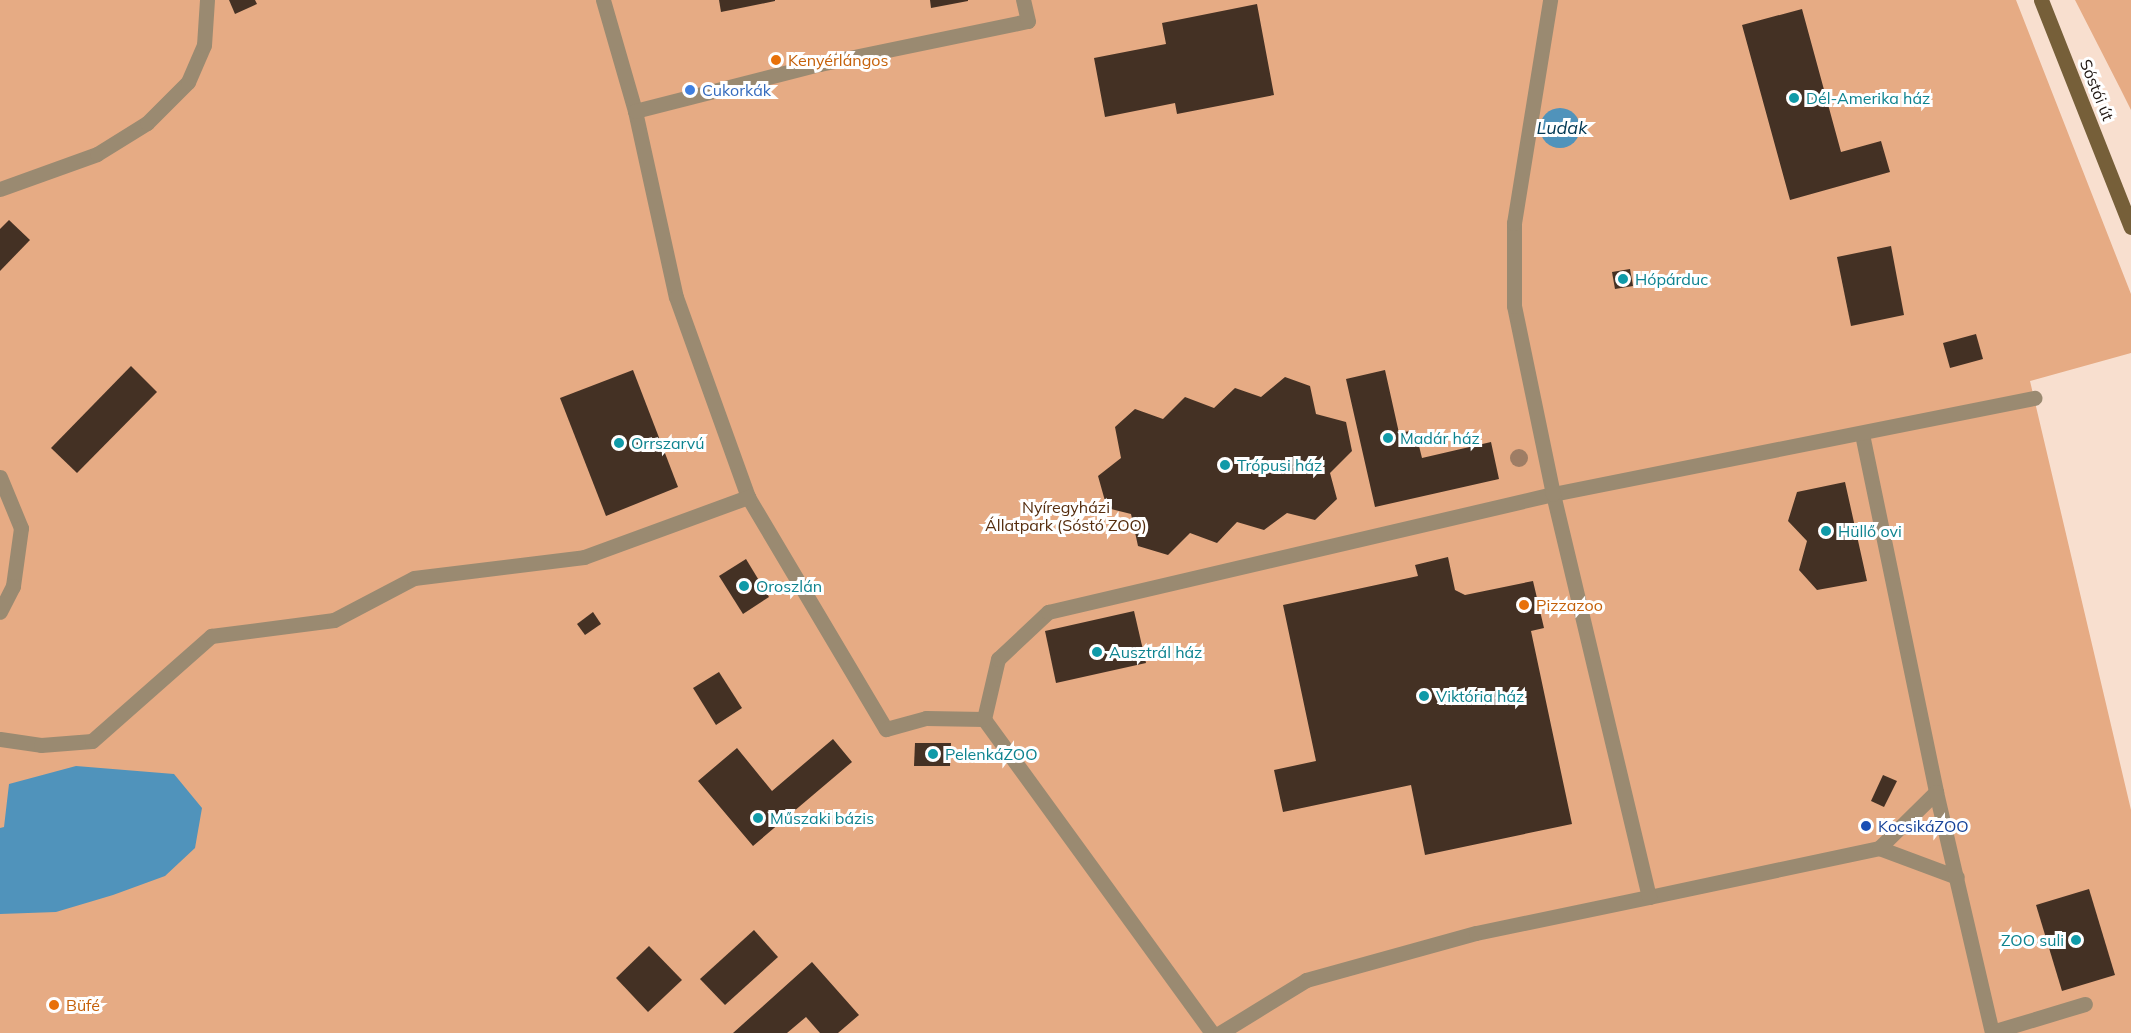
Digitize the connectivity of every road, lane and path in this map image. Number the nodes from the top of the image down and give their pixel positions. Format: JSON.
{"nodes":[{"id":1,"x":207,"y":0,"type":"edge"},
{"id":2,"x":603,"y":0,"type":"edge"},
{"id":3,"x":1023,"y":0,"type":"edge"},
{"id":4,"x":1550,"y":0,"type":"edge"},
{"id":5,"x":2041,"y":0,"type":"edge"},
{"id":6,"x":635,"y":111,"type":"junction"},
{"id":7,"x":0,"y":189,"type":"edge"},
{"id":8,"x":2131,"y":227,"type":"edge"},
{"id":9,"x":2035,"y":398,"type":"dead end"},
{"id":10,"x":1862,"y":434,"type":"junction"},
{"id":11,"x":0,"y":477,"type":"edge"},
{"id":12,"x":1553,"y":494,"type":"junction"},
{"id":13,"x":748,"y":497,"type":"junction"},
{"id":14,"x":0,"y":612,"type":"edge"},
{"id":15,"x":984,"y":719,"type":"junction"},
{"id":16,"x":0,"y":739,"type":"edge"},
{"id":17,"x":1936,"y":792,"type":"junction"},
{"id":18,"x":1879,"y":848,"type":"junction"},
{"id":19,"x":1957,"y":877,"type":"junction"},
{"id":20,"x":1649,"y":897,"type":"junction"},
{"id":21,"x":2085,"y":1004,"type":"dead end"},
{"id":22,"x":1212,"y":1033,"type":"edge"},
{"id":23,"x":1220,"y":1033,"type":"edge"},
{"id":24,"x":1992,"y":1033,"type":"edge"}],
"edges":[{"from":1,"to":7,"type":"street"},
{"from":2,"to":6,"type":"street"},
{"from":3,"to":6,"type":"street"},
{"from":4,"to":12,"type":"street"},
{"from":5,"to":8,"type":"street","name":"Sóstói út"},
{"from":6,"to":13,"type":"street"},
{"from":9,"to":10,"type":"street"},
{"from":10,"to":12,"type":"street"},
{"from":10,"to":17,"type":"street"},
{"from":11,"to":14,"type":"street"},
{"from":12,"to":15,"type":"street"},
{"from":12,"to":20,"type":"street"},
{"from":13,"to":15,"type":"street"},
{"from":13,"to":16,"type":"street"},
{"from":15,"to":22,"type":"street"},
{"from":17,"to":18,"type":"street"},
{"from":17,"to":19,"type":"street"},
{"from":18,"to":19,"type":"street"},
{"from":18,"to":20,"type":"street"},
{"from":19,"to":24,"type":"street"},
{"from":20,"to":23,"type":"street"},
{"from":21,"to":24,"type":"street"}]}
